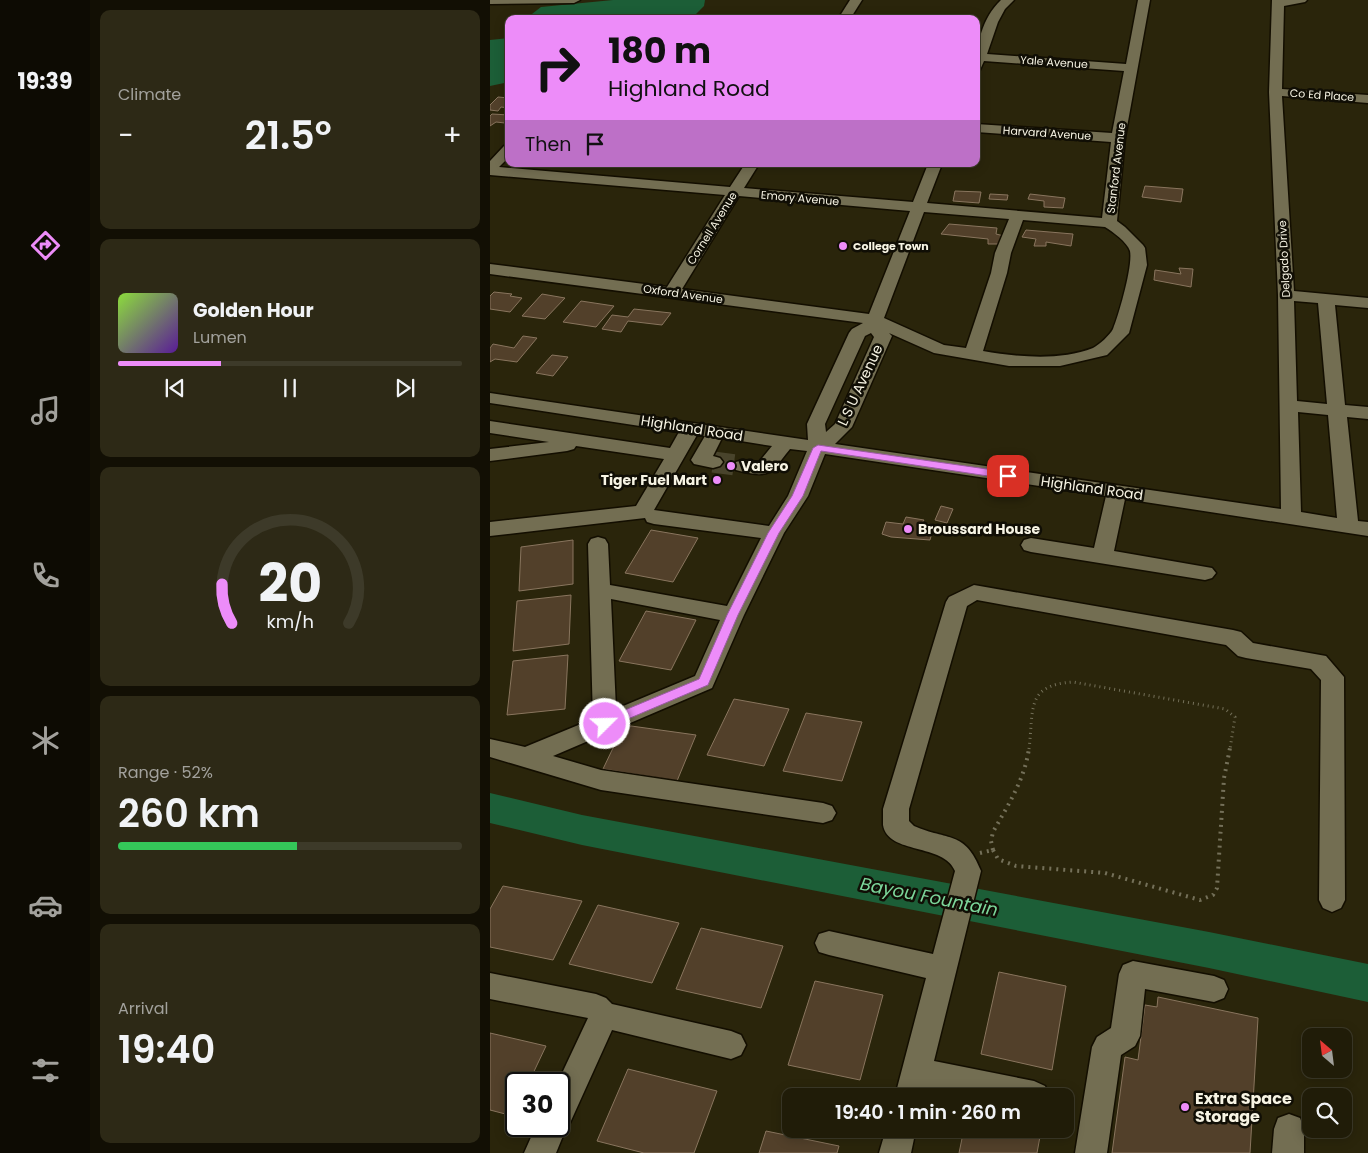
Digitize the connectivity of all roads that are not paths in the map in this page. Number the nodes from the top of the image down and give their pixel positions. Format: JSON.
{"nodes":[{"id":1,"x":574,"y":0,"type":"edge"},
{"id":2,"x":856,"y":0,"type":"edge"},
{"id":3,"x":1008,"y":0,"type":"edge"},
{"id":4,"x":1144,"y":0,"type":"edge"},
{"id":5,"x":1301,"y":0,"type":"edge"},
{"id":6,"x":490,"y":1,"type":"edge"},
{"id":7,"x":534,"y":2,"type":"junction"},
{"id":8,"x":1278,"y":2,"type":"edge"},
{"id":9,"x":495,"y":13,"type":"dead end"},
{"id":10,"x":847,"y":15,"type":"edge"},
{"id":11,"x":980,"y":55,"type":"edge"},
{"id":12,"x":980,"y":60,"type":"edge"},
{"id":13,"x":1132,"y":68,"type":"junction"},
{"id":14,"x":1275,"y":92,"type":"junction"},
{"id":15,"x":1368,"y":99,"type":"edge"},
{"id":16,"x":980,"y":128,"type":"edge"},
{"id":17,"x":1118,"y":138,"type":"junction"},
{"id":18,"x":505,"y":153,"type":"edge"},
{"id":19,"x":750,"y":167,"type":"edge"},
{"id":20,"x":934,"y":167,"type":"edge"},
{"id":21,"x":490,"y":170,"type":"edge"},
{"id":22,"x":734,"y":192,"type":"junction"},
{"id":23,"x":918,"y":208,"type":"junction"},
{"id":24,"x":1017,"y":216,"type":"junction"},
{"id":25,"x":1109,"y":223,"type":"junction"},
{"id":26,"x":490,"y":269,"type":"edge"},
{"id":27,"x":672,"y":292,"type":"junction"},
{"id":28,"x":1286,"y":295,"type":"junction"},
{"id":29,"x":1326,"y":300,"type":"junction"},
{"id":30,"x":1368,"y":302,"type":"edge"},
{"id":31,"x":874,"y":323,"type":"junction"},
{"id":32,"x":973,"y":354,"type":"junction"},
{"id":33,"x":490,"y":398,"type":"edge"},
{"id":34,"x":1290,"y":406,"type":"junction"},
{"id":35,"x":1336,"y":410,"type":"junction"},
{"id":36,"x":1368,"y":413,"type":"edge"},
{"id":37,"x":490,"y":427,"type":"edge"},
{"id":38,"x":691,"y":428,"type":"junction"},
{"id":39,"x":590,"y":442,"type":"junction"},
{"id":40,"x":818,"y":448,"type":"junction"},
{"id":41,"x":780,"y":449,"type":"junction"},
{"id":42,"x":490,"y":455,"type":"edge"},
{"id":43,"x":676,"y":455,"type":"junction"},
{"id":44,"x":743,"y":466,"type":"tunnel mouth"},
{"id":45,"x":1117,"y":492,"type":"junction"},
{"id":46,"x":654,"y":517,"type":"dead end"},
{"id":47,"x":1291,"y":518,"type":"junction"},
{"id":48,"x":1348,"y":526,"type":"junction"},
{"id":49,"x":490,"y":529,"type":"edge"},
{"id":50,"x":1368,"y":529,"type":"edge"},
{"id":51,"x":774,"y":533,"type":"junction"},
{"id":52,"x":598,"y":544,"type":"dead end"},
{"id":53,"x":1031,"y":545,"type":"dead end"},
{"id":54,"x":1102,"y":556,"type":"junction"},
{"id":55,"x":1205,"y":573,"type":"dead end"},
{"id":56,"x":600,"y":590,"type":"junction"},
{"id":57,"x":733,"y":615,"type":"junction"},
{"id":58,"x":605,"y":724,"type":"junction"},
{"id":59,"x":490,"y":748,"type":"edge"},
{"id":60,"x":526,"y":757,"type":"junction"},
{"id":61,"x":823,"y":813,"type":"dead end"},
{"id":62,"x":1332,"y":900,"type":"dead end"},
{"id":63,"x":829,"y":942,"type":"dead end"},
{"id":64,"x":944,"y":968,"type":"junction"},
{"id":65,"x":490,"y":986,"type":"edge"},
{"id":66,"x":1214,"y":989,"type":"dead end"},
{"id":67,"x":604,"y":1015,"type":"junction"},
{"id":68,"x":731,"y":1045,"type":"dead end"},
{"id":69,"x":913,"y":1084,"type":"edge"},
{"id":70,"x":570,"y":1088,"type":"edge"},
{"id":71,"x":953,"y":1088,"type":"edge"},
{"id":72,"x":547,"y":1137,"type":"edge"},
{"id":73,"x":899,"y":1138,"type":"edge"},
{"id":74,"x":540,"y":1153,"type":"edge"},
{"id":75,"x":895,"y":1153,"type":"edge"},
{"id":76,"x":1091,"y":1153,"type":"edge"}],
"edges":[{"from":1,"to":7,"type":"street"},
{"from":2,"to":10,"type":"street"},
{"from":3,"to":11,"type":"street"},
{"from":4,"to":13,"type":"street","name":"Stanford Avenue"},
{"from":5,"to":8,"type":"street"},
{"from":6,"to":7,"type":"street"},
{"from":7,"to":9,"type":"street"},
{"from":8,"to":14,"type":"street","name":"Delgado Drive"},
{"from":12,"to":13,"type":"street","name":"Yale Avenue"},
{"from":13,"to":17,"type":"street","name":"Stanford Avenue"},
{"from":14,"to":15,"type":"street","name":"Co Ed Place"},
{"from":14,"to":28,"type":"street","name":"Delgado Drive"},
{"from":16,"to":17,"type":"street","name":"Harvard Avenue"},
{"from":17,"to":25,"type":"street","name":"Stanford Avenue"},
{"from":18,"to":21,"type":"street"},
{"from":19,"to":22,"type":"street","name":"Cornell Avenue"},
{"from":20,"to":23,"type":"street","name":"L S U Avenue"},
{"from":21,"to":22,"type":"street","name":"Emory Avenue"},
{"from":22,"to":23,"type":"street","name":"Emory Avenue"},
{"from":22,"to":27,"type":"street","name":"Cornell Avenue"},
{"from":23,"to":24,"type":"street","name":"Emory Avenue"},
{"from":23,"to":31,"type":"street","name":"L S U Avenue"},
{"from":24,"to":25,"type":"street","name":"Emory Avenue"},
{"from":24,"to":32,"type":"street"},
{"from":25,"to":32,"type":"street","name":"Stanford Avenue"},
{"from":26,"to":27,"type":"street","name":"Oxford Avenue"},
{"from":27,"to":31,"type":"street","name":"Oxford Avenue"},
{"from":28,"to":29,"type":"street"},
{"from":28,"to":34,"type":"street","name":"Delgado Drive"},
{"from":29,"to":30,"type":"street"},
{"from":29,"to":35,"type":"street"},
{"from":31,"to":32,"type":"street","name":"Stanford Avenue"},
{"from":31,"to":40,"type":"street","name":"L S U Avenue"},
{"from":31,"to":40,"type":"street","name":"L S U Avenue"},
{"from":33,"to":38,"type":"street","name":"Highland Road"},
{"from":34,"to":35,"type":"street"},
{"from":34,"to":47,"type":"street","name":"Delgado Drive"},
{"from":35,"to":36,"type":"street"},
{"from":35,"to":48,"type":"street"},
{"from":37,"to":39,"type":"street"},
{"from":38,"to":41,"type":"street","name":"Highland Road"},
{"from":38,"to":43,"type":"street"},
{"from":39,"to":42,"type":"street"},
{"from":39,"to":43,"type":"street"},
{"from":40,"to":41,"type":"street","name":"Highland Road"},
{"from":40,"to":45,"type":"street","name":"Highland Road"},
{"from":40,"to":51,"type":"street"},
{"from":41,"to":44,"type":"street"},
{"from":43,"to":49,"type":"street"},
{"from":45,"to":47,"type":"street","name":"Highland Road"},
{"from":45,"to":54,"type":"street"},
{"from":46,"to":51,"type":"street"},
{"from":47,"to":48,"type":"street","name":"Highland Road"},
{"from":48,"to":50,"type":"street","name":"Highland Road"},
{"from":51,"to":57,"type":"street"},
{"from":52,"to":56,"type":"street"},
{"from":53,"to":54,"type":"street"},
{"from":54,"to":55,"type":"street"},
{"from":56,"to":57,"type":"street"},
{"from":56,"to":58,"type":"street"},
{"from":57,"to":58,"type":"street"},
{"from":58,"to":60,"type":"street"},
{"from":59,"to":60,"type":"street"},
{"from":60,"to":61,"type":"street"},
{"from":62,"to":64,"type":"street"},
{"from":63,"to":64,"type":"street"},
{"from":64,"to":69,"type":"street"},
{"from":65,"to":67,"type":"street"},
{"from":66,"to":76,"type":"street"},
{"from":67,"to":68,"type":"street"},
{"from":67,"to":70,"type":"street"},
{"from":69,"to":71,"type":"street"},
{"from":72,"to":74,"type":"street"},
{"from":73,"to":75,"type":"street"}]}
